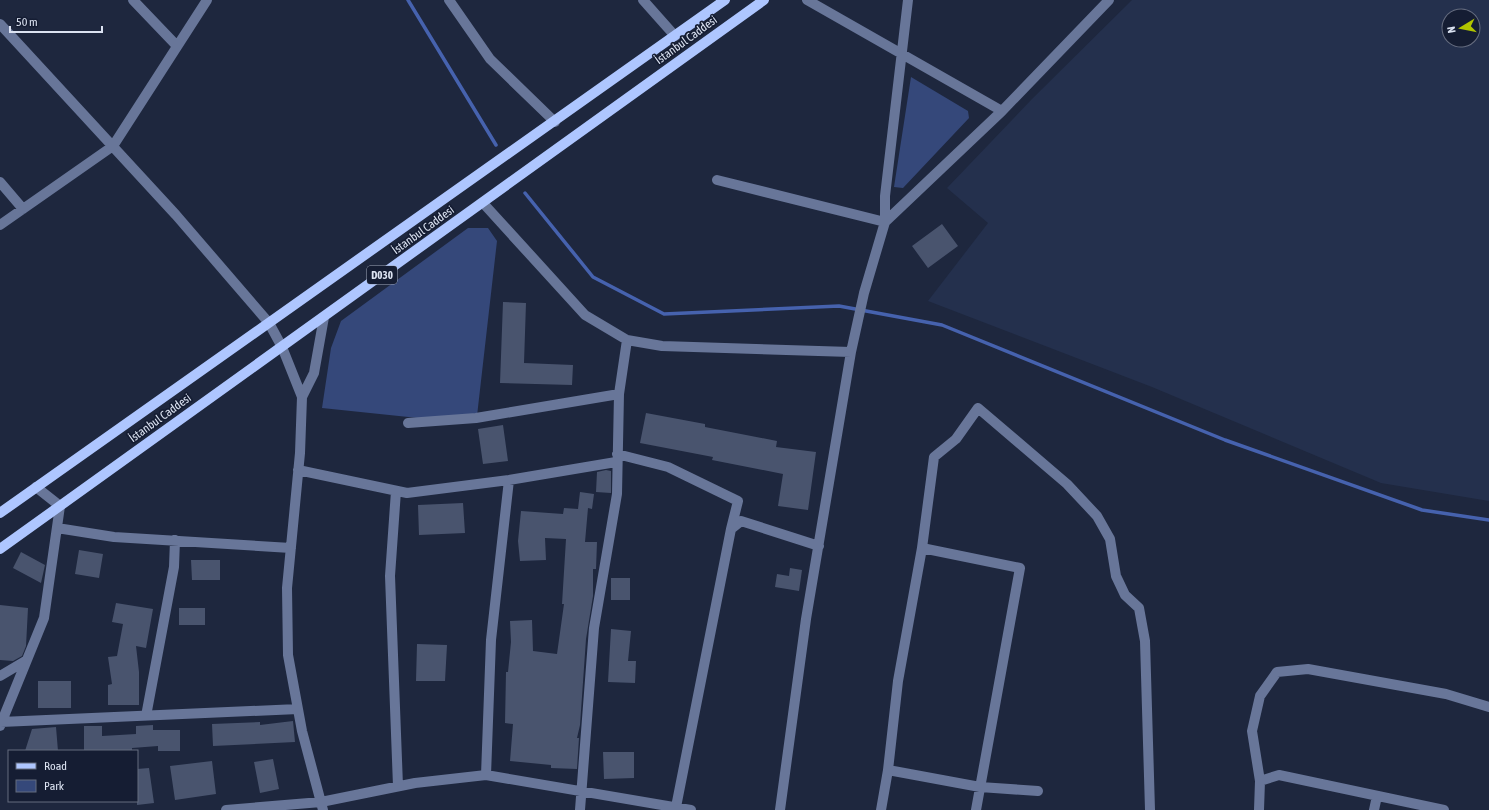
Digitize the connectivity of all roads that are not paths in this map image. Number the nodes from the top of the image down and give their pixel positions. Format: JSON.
{"nodes":[{"id":1,"x":133,"y":0,"type":"edge"},
{"id":2,"x":207,"y":0,"type":"edge"},
{"id":3,"x":449,"y":0,"type":"edge"},
{"id":4,"x":643,"y":0,"type":"edge"},
{"id":5,"x":725,"y":0,"type":"edge"},
{"id":6,"x":764,"y":0,"type":"edge"},
{"id":7,"x":807,"y":0,"type":"edge"},
{"id":8,"x":908,"y":0,"type":"edge"},
{"id":9,"x":1108,"y":0,"type":"edge"},
{"id":10,"x":0,"y":24,"type":"edge"},
{"id":11,"x":675,"y":36,"type":"junction"},
{"id":12,"x":177,"y":46,"type":"junction"},
{"id":13,"x":901,"y":55,"type":"junction"},
{"id":14,"x":1002,"y":111,"type":"junction"},
{"id":15,"x":555,"y":122,"type":"junction"},
{"id":16,"x":113,"y":146,"type":"junction"},
{"id":17,"x":717,"y":180,"type":"dead end"},
{"id":18,"x":0,"y":182,"type":"edge"},
{"id":19,"x":483,"y":203,"type":"junction"},
{"id":20,"x":23,"y":209,"type":"junction"},
{"id":21,"x":885,"y":222,"type":"junction"},
{"id":22,"x":0,"y":225,"type":"edge"},
{"id":23,"x":324,"y":317,"type":"junction"},
{"id":24,"x":269,"y":323,"type":"junction"},
{"id":25,"x":627,"y":340,"type":"junction"},
{"id":26,"x":282,"y":347,"type":"junction"},
{"id":27,"x":851,"y":352,"type":"junction"},
{"id":28,"x":619,"y":394,"type":"junction"},
{"id":29,"x":302,"y":397,"type":"junction"},
{"id":30,"x":408,"y":423,"type":"dead end"},
{"id":31,"x":616,"y":458,"type":"junction"},
{"id":32,"x":298,"y":470,"type":"junction"},
{"id":33,"x":509,"y":480,"type":"junction"},
{"id":34,"x":36,"y":487,"type":"junction"},
{"id":35,"x":396,"y":491,"type":"junction"},
{"id":36,"x":60,"y":506,"type":"junction"},
{"id":37,"x":0,"y":513,"type":"edge"},
{"id":38,"x":57,"y":528,"type":"junction"},
{"id":39,"x":732,"y":529,"type":"junction"},
{"id":40,"x":175,"y":540,"type":"junction"},
{"id":41,"x":818,"y":546,"type":"junction"},
{"id":42,"x":291,"y":548,"type":"junction"},
{"id":43,"x":922,"y":548,"type":"junction"},
{"id":44,"x":0,"y":549,"type":"edge"},
{"id":45,"x":27,"y":660,"type":"junction"},
{"id":46,"x":0,"y":676,"type":"edge"},
{"id":47,"x":1489,"y":707,"type":"edge"},
{"id":48,"x":298,"y":709,"type":"junction"},
{"id":49,"x":146,"y":716,"type":"junction"},
{"id":50,"x":1,"y":724,"type":"edge"},
{"id":51,"x":888,"y":770,"type":"junction"},
{"id":52,"x":486,"y":775,"type":"junction"},
{"id":53,"x":1260,"y":781,"type":"junction"},
{"id":54,"x":398,"y":786,"type":"junction"},
{"id":55,"x":980,"y":787,"type":"junction"},
{"id":56,"x":582,"y":791,"type":"junction"},
{"id":57,"x":1038,"y":791,"type":"dead end"},
{"id":58,"x":1377,"y":796,"type":"junction"},
{"id":59,"x":322,"y":806,"type":"edge"},
{"id":60,"x":676,"y":807,"type":"junction"},
{"id":61,"x":226,"y":810,"type":"edge"},
{"id":62,"x":580,"y":810,"type":"edge"},
{"id":63,"x":691,"y":810,"type":"edge"},
{"id":64,"x":780,"y":810,"type":"edge"},
{"id":65,"x":881,"y":810,"type":"edge"},
{"id":66,"x":976,"y":810,"type":"edge"},
{"id":67,"x":1150,"y":810,"type":"edge"},
{"id":68,"x":1259,"y":810,"type":"edge"},
{"id":69,"x":1374,"y":810,"type":"edge"},
{"id":70,"x":1444,"y":810,"type":"edge"}],
"edges":[{"from":1,"to":12,"type":"street"},
{"from":2,"to":12,"type":"street"},
{"from":3,"to":15,"type":"street"},
{"from":4,"to":11,"type":"street"},
{"from":5,"to":11,"type":"main road","name":"İstanbul Caddesi","number":"D030"},
{"from":6,"to":19,"type":"main road","name":"İstanbul Caddesi","number":"D030"},
{"from":7,"to":13,"type":"street"},
{"from":8,"to":13,"type":"street"},
{"from":9,"to":14,"type":"street"},
{"from":10,"to":16,"type":"street"},
{"from":11,"to":15,"type":"main road","name":"İstanbul Caddesi","number":"D030"},
{"from":12,"to":16,"type":"street"},
{"from":13,"to":14,"type":"street"},
{"from":13,"to":21,"type":"street"},
{"from":14,"to":21,"type":"street"},
{"from":15,"to":24,"type":"main road","name":"İstanbul Caddesi","number":"D030"},
{"from":16,"to":20,"type":"street"},
{"from":16,"to":24,"type":"street"},
{"from":17,"to":21,"type":"street"},
{"from":18,"to":20,"type":"street"},
{"from":19,"to":23,"type":"main road","name":"İstanbul Caddesi","number":"D030"},
{"from":19,"to":25,"type":"street"},
{"from":20,"to":22,"type":"street"},
{"from":21,"to":27,"type":"street"},
{"from":23,"to":26,"type":"main road","name":"İstanbul Caddesi","number":"D030"},
{"from":23,"to":29,"type":"street"},
{"from":24,"to":26,"type":"street"},
{"from":24,"to":34,"type":"main road","name":"İstanbul Caddesi","number":"D030"},
{"from":25,"to":27,"type":"street"},
{"from":25,"to":28,"type":"street"},
{"from":26,"to":29,"type":"street"},
{"from":26,"to":36,"type":"main road","name":"İstanbul Caddesi","number":"D030"},
{"from":27,"to":41,"type":"street"},
{"from":28,"to":30,"type":"street"},
{"from":28,"to":31,"type":"street"},
{"from":29,"to":32,"type":"street"},
{"from":31,"to":33,"type":"street"},
{"from":31,"to":39,"type":"street"},
{"from":31,"to":56,"type":"street"},
{"from":32,"to":35,"type":"street"},
{"from":32,"to":42,"type":"street"},
{"from":33,"to":35,"type":"street"},
{"from":33,"to":52,"type":"street"},
{"from":34,"to":36,"type":"street"},
{"from":34,"to":37,"type":"main road","name":"İstanbul Caddesi","number":"D030"},
{"from":35,"to":54,"type":"street"},
{"from":36,"to":38,"type":"street"},
{"from":36,"to":44,"type":"main road","name":"İstanbul Caddesi","number":"D030"},
{"from":38,"to":40,"type":"street"},
{"from":38,"to":45,"type":"street"},
{"from":39,"to":41,"type":"street"},
{"from":39,"to":60,"type":"street"},
{"from":40,"to":42,"type":"street"},
{"from":40,"to":49,"type":"street"},
{"from":41,"to":64,"type":"street"},
{"from":42,"to":48,"type":"street"},
{"from":43,"to":51,"type":"street"},
{"from":43,"to":55,"type":"street"},
{"from":43,"to":67,"type":"street"},
{"from":45,"to":46,"type":"street"},
{"from":45,"to":50,"type":"street"},
{"from":47,"to":53,"type":"street"},
{"from":48,"to":49,"type":"street"},
{"from":48,"to":59,"type":"street"},
{"from":49,"to":50,"type":"street"},
{"from":51,"to":55,"type":"street"},
{"from":51,"to":65,"type":"street"},
{"from":52,"to":54,"type":"street"},
{"from":52,"to":56,"type":"street"},
{"from":53,"to":58,"type":"street"},
{"from":53,"to":68,"type":"street"},
{"from":54,"to":59,"type":"street"},
{"from":55,"to":57,"type":"street"},
{"from":55,"to":66,"type":"street"},
{"from":56,"to":60,"type":"street"},
{"from":56,"to":62,"type":"street"},
{"from":58,"to":69,"type":"street"},
{"from":58,"to":70,"type":"street"},
{"from":59,"to":61,"type":"street"},
{"from":60,"to":63,"type":"street"}]}
